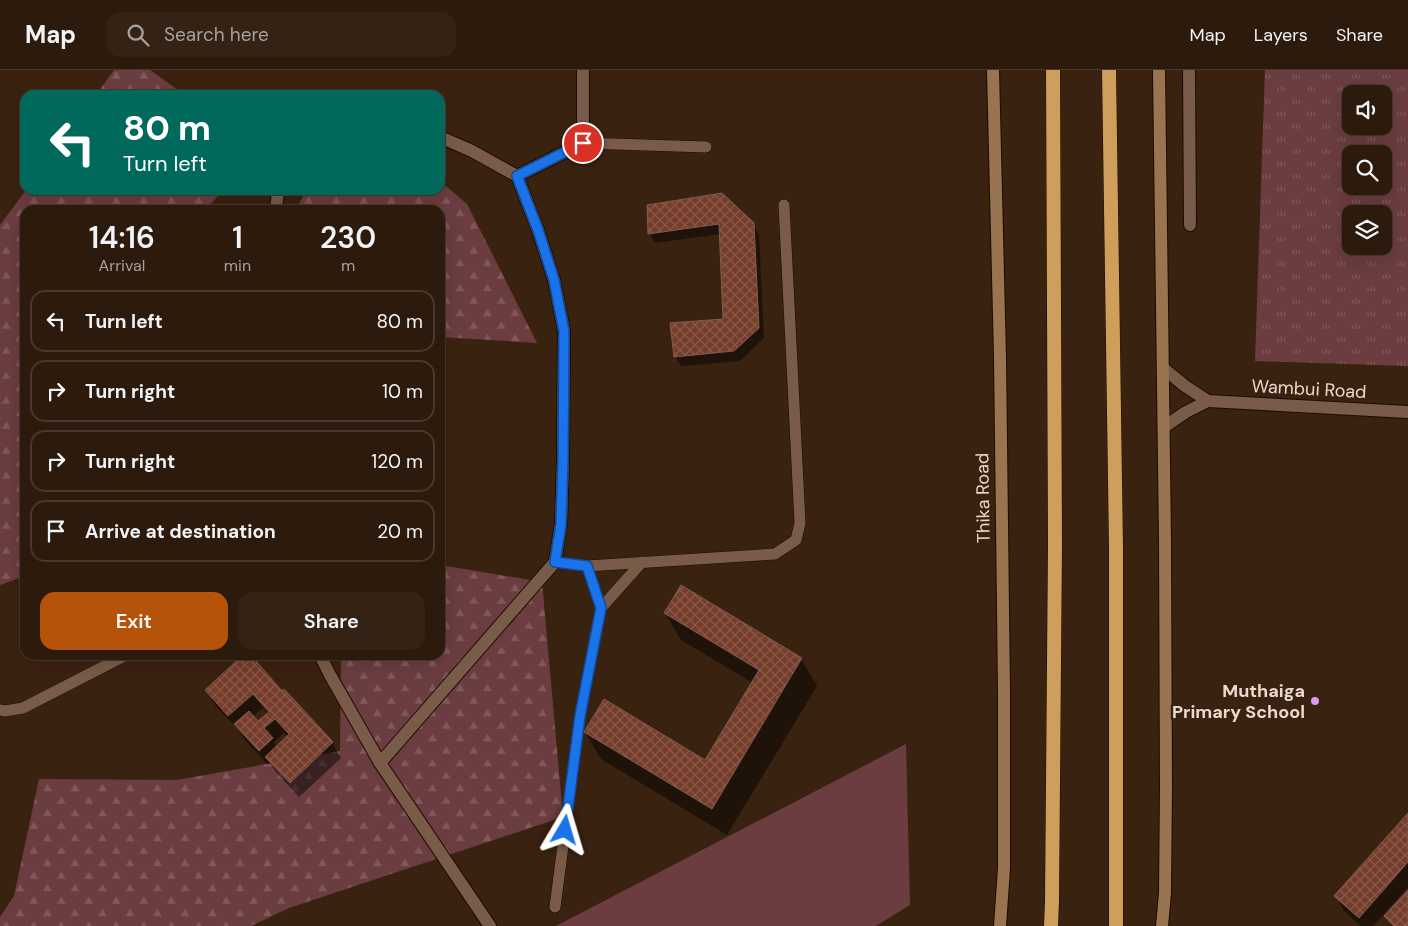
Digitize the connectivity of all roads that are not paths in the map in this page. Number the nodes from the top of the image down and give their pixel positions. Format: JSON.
{"nodes":[{"id":1,"x":582,"y":70,"type":"edge"},
{"id":2,"x":993,"y":70,"type":"edge"},
{"id":3,"x":1053,"y":70,"type":"edge"},
{"id":4,"x":1110,"y":70,"type":"edge"},
{"id":5,"x":1159,"y":70,"type":"edge"},
{"id":6,"x":1189,"y":70,"type":"edge"},
{"id":7,"x":445,"y":139,"type":"edge"},
{"id":8,"x":583,"y":143,"type":"junction"},
{"id":9,"x":706,"y":147,"type":"dead end"},
{"id":10,"x":517,"y":176,"type":"junction"},
{"id":11,"x":784,"y":204,"type":"dead end"},
{"id":12,"x":1190,"y":225,"type":"dead end"},
{"id":13,"x":1163,"y":368,"type":"junction"},
{"id":14,"x":1208,"y":401,"type":"junction"},
{"id":15,"x":1408,"y":412,"type":"edge"},
{"id":16,"x":1164,"y":427,"type":"junction"},
{"id":17,"x":555,"y":562,"type":"junction"},
{"id":18,"x":642,"y":562,"type":"junction"},
{"id":19,"x":587,"y":566,"type":"junction"},
{"id":20,"x":601,"y":608,"type":"junction"},
{"id":21,"x":116,"y":660,"type":"edge"},
{"id":22,"x":322,"y":660,"type":"edge"},
{"id":23,"x":0,"y":710,"type":"edge"},
{"id":24,"x":380,"y":763,"type":"junction"},
{"id":25,"x":555,"y":907,"type":"dead end"},
{"id":26,"x":490,"y":926,"type":"edge"},
{"id":27,"x":1000,"y":926,"type":"edge"},
{"id":28,"x":1050,"y":926,"type":"edge"},
{"id":29,"x":1116,"y":926,"type":"edge"},
{"id":30,"x":1162,"y":926,"type":"edge"}],
"edges":[{"from":1,"to":8,"type":"street"},
{"from":2,"to":27,"type":"main road","name":"Thika Road"},
{"from":3,"to":28,"type":"highway"},
{"from":4,"to":29,"type":"highway"},
{"from":5,"to":13,"type":"main road"},
{"from":6,"to":12,"type":"street"},
{"from":7,"to":10,"type":"street"},
{"from":8,"to":9,"type":"lane"},
{"from":8,"to":10,"type":"street"},
{"from":10,"to":17,"type":"street"},
{"from":11,"to":18,"type":"lane"},
{"from":13,"to":14,"type":"street"},
{"from":13,"to":16,"type":"main road"},
{"from":14,"to":15,"type":"street","name":"Wambui Road"},
{"from":14,"to":16,"type":"street"},
{"from":16,"to":30,"type":"main road"},
{"from":17,"to":19,"type":"lane"},
{"from":17,"to":24,"type":"street"},
{"from":18,"to":19,"type":"lane"},
{"from":18,"to":20,"type":"lane"},
{"from":19,"to":20,"type":"lane"},
{"from":20,"to":25,"type":"lane"},
{"from":21,"to":23,"type":"lane"},
{"from":22,"to":24,"type":"street"},
{"from":24,"to":26,"type":"street"}]}
